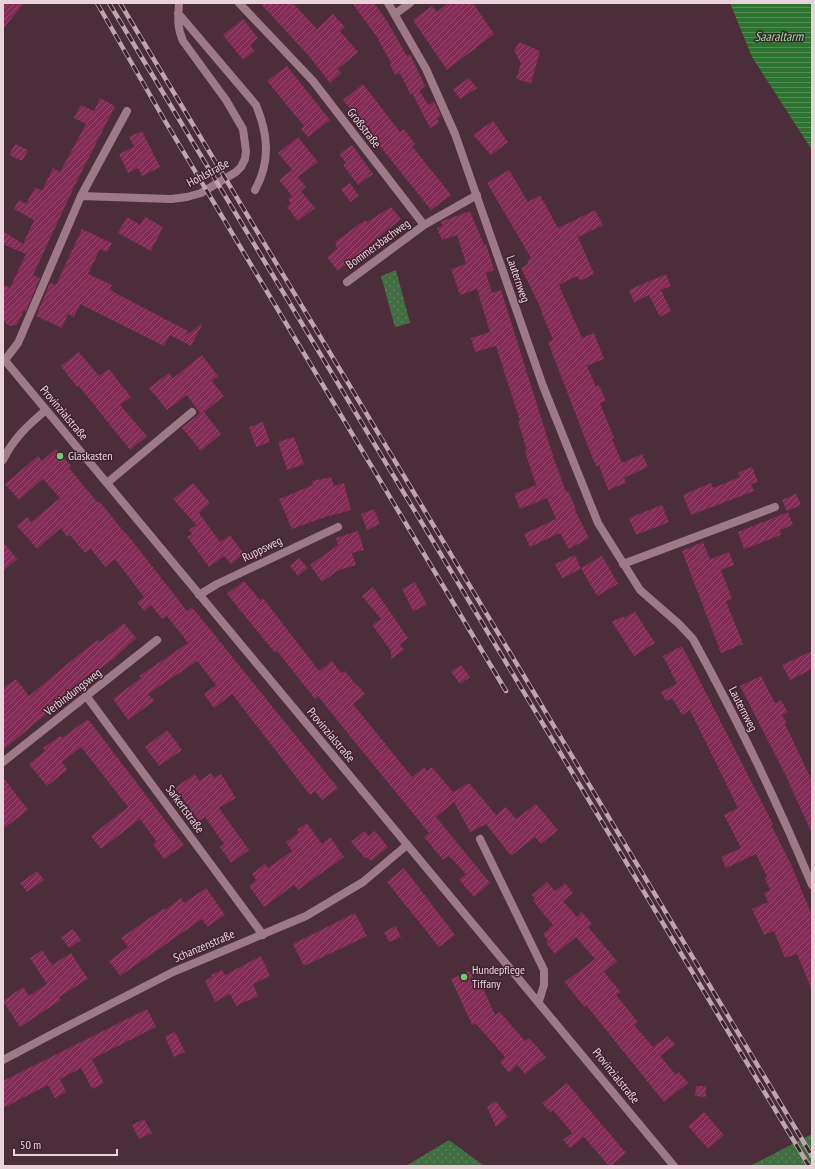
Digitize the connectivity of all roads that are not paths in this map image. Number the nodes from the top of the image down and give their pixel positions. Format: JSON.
{"nodes":[{"id":1,"x":179,"y":3,"type":"edge"},
{"id":2,"x":239,"y":3,"type":"edge"},
{"id":3,"x":388,"y":3,"type":"edge"},
{"id":4,"x":410,"y":3,"type":"edge"},
{"id":5,"x":178,"y":13,"type":"junction"},
{"id":6,"x":395,"y":14,"type":"junction"},
{"id":7,"x":127,"y":111,"type":"dead end"},
{"id":8,"x":255,"y":190,"type":"dead end"},
{"id":9,"x":477,"y":194,"type":"junction"},
{"id":10,"x":81,"y":196,"type":"junction"},
{"id":11,"x":424,"y":225,"type":"junction"},
{"id":12,"x":347,"y":282,"type":"dead end"},
{"id":13,"x":4,"y":359,"type":"edge"},
{"id":14,"x":46,"y":410,"type":"junction"},
{"id":15,"x":192,"y":412,"type":"dead end"},
{"id":16,"x":3,"y":460,"type":"edge"},
{"id":17,"x":107,"y":483,"type":"junction"},
{"id":18,"x":776,"y":507,"type":"dead end"},
{"id":19,"x":338,"y":527,"type":"dead end"},
{"id":20,"x":623,"y":564,"type":"junction"},
{"id":21,"x":199,"y":595,"type":"junction"},
{"id":22,"x":157,"y":640,"type":"dead end"},
{"id":23,"x":87,"y":697,"type":"junction"},
{"id":24,"x":3,"y":762,"type":"edge"},
{"id":25,"x":480,"y":839,"type":"dead end"},
{"id":26,"x":407,"y":845,"type":"junction"},
{"id":27,"x":812,"y":885,"type":"edge"},
{"id":28,"x":263,"y":935,"type":"junction"},
{"id":29,"x":539,"y":1001,"type":"junction"},
{"id":30,"x":3,"y":1060,"type":"edge"},
{"id":31,"x":674,"y":1166,"type":"edge"}],
"edges":[{"from":1,"to":5,"type":"street","name":"Hohlstraße"},
{"from":2,"to":11,"type":"street","name":"Großstraße"},
{"from":3,"to":6,"type":"street","name":"Lauternweg"},
{"from":4,"to":6,"type":"street"},
{"from":5,"to":8,"type":"street"},
{"from":5,"to":10,"type":"street","name":"Hohlstraße"},
{"from":6,"to":9,"type":"street","name":"Lauternweg"},
{"from":7,"to":10,"type":"street"},
{"from":9,"to":11,"type":"street"},
{"from":9,"to":20,"type":"street","name":"Lauternweg"},
{"from":10,"to":13,"type":"street"},
{"from":11,"to":12,"type":"street","name":"Bommersbachweg"},
{"from":13,"to":14,"type":"street","name":"Provinzialstraße"},
{"from":14,"to":16,"type":"street"},
{"from":14,"to":17,"type":"street","name":"Provinzialstraße"},
{"from":15,"to":17,"type":"street"},
{"from":17,"to":21,"type":"street","name":"Provinzialstraße"},
{"from":18,"to":20,"type":"street"},
{"from":19,"to":21,"type":"street","name":"Ruppsweg"},
{"from":20,"to":27,"type":"street","name":"Lauternweg"},
{"from":21,"to":26,"type":"street","name":"Provinzialstraße"},
{"from":22,"to":23,"type":"street","name":"Verbindungsweg"},
{"from":23,"to":24,"type":"street","name":"Verbindungsweg"},
{"from":23,"to":28,"type":"street","name":"Sarkertstraße"},
{"from":25,"to":29,"type":"street"},
{"from":26,"to":28,"type":"street","name":"Schanzenstraße"},
{"from":26,"to":29,"type":"street","name":"Provinzialstraße"},
{"from":28,"to":30,"type":"street","name":"Schanzenstraße"},
{"from":29,"to":31,"type":"street","name":"Provinzialstraße"}]}
